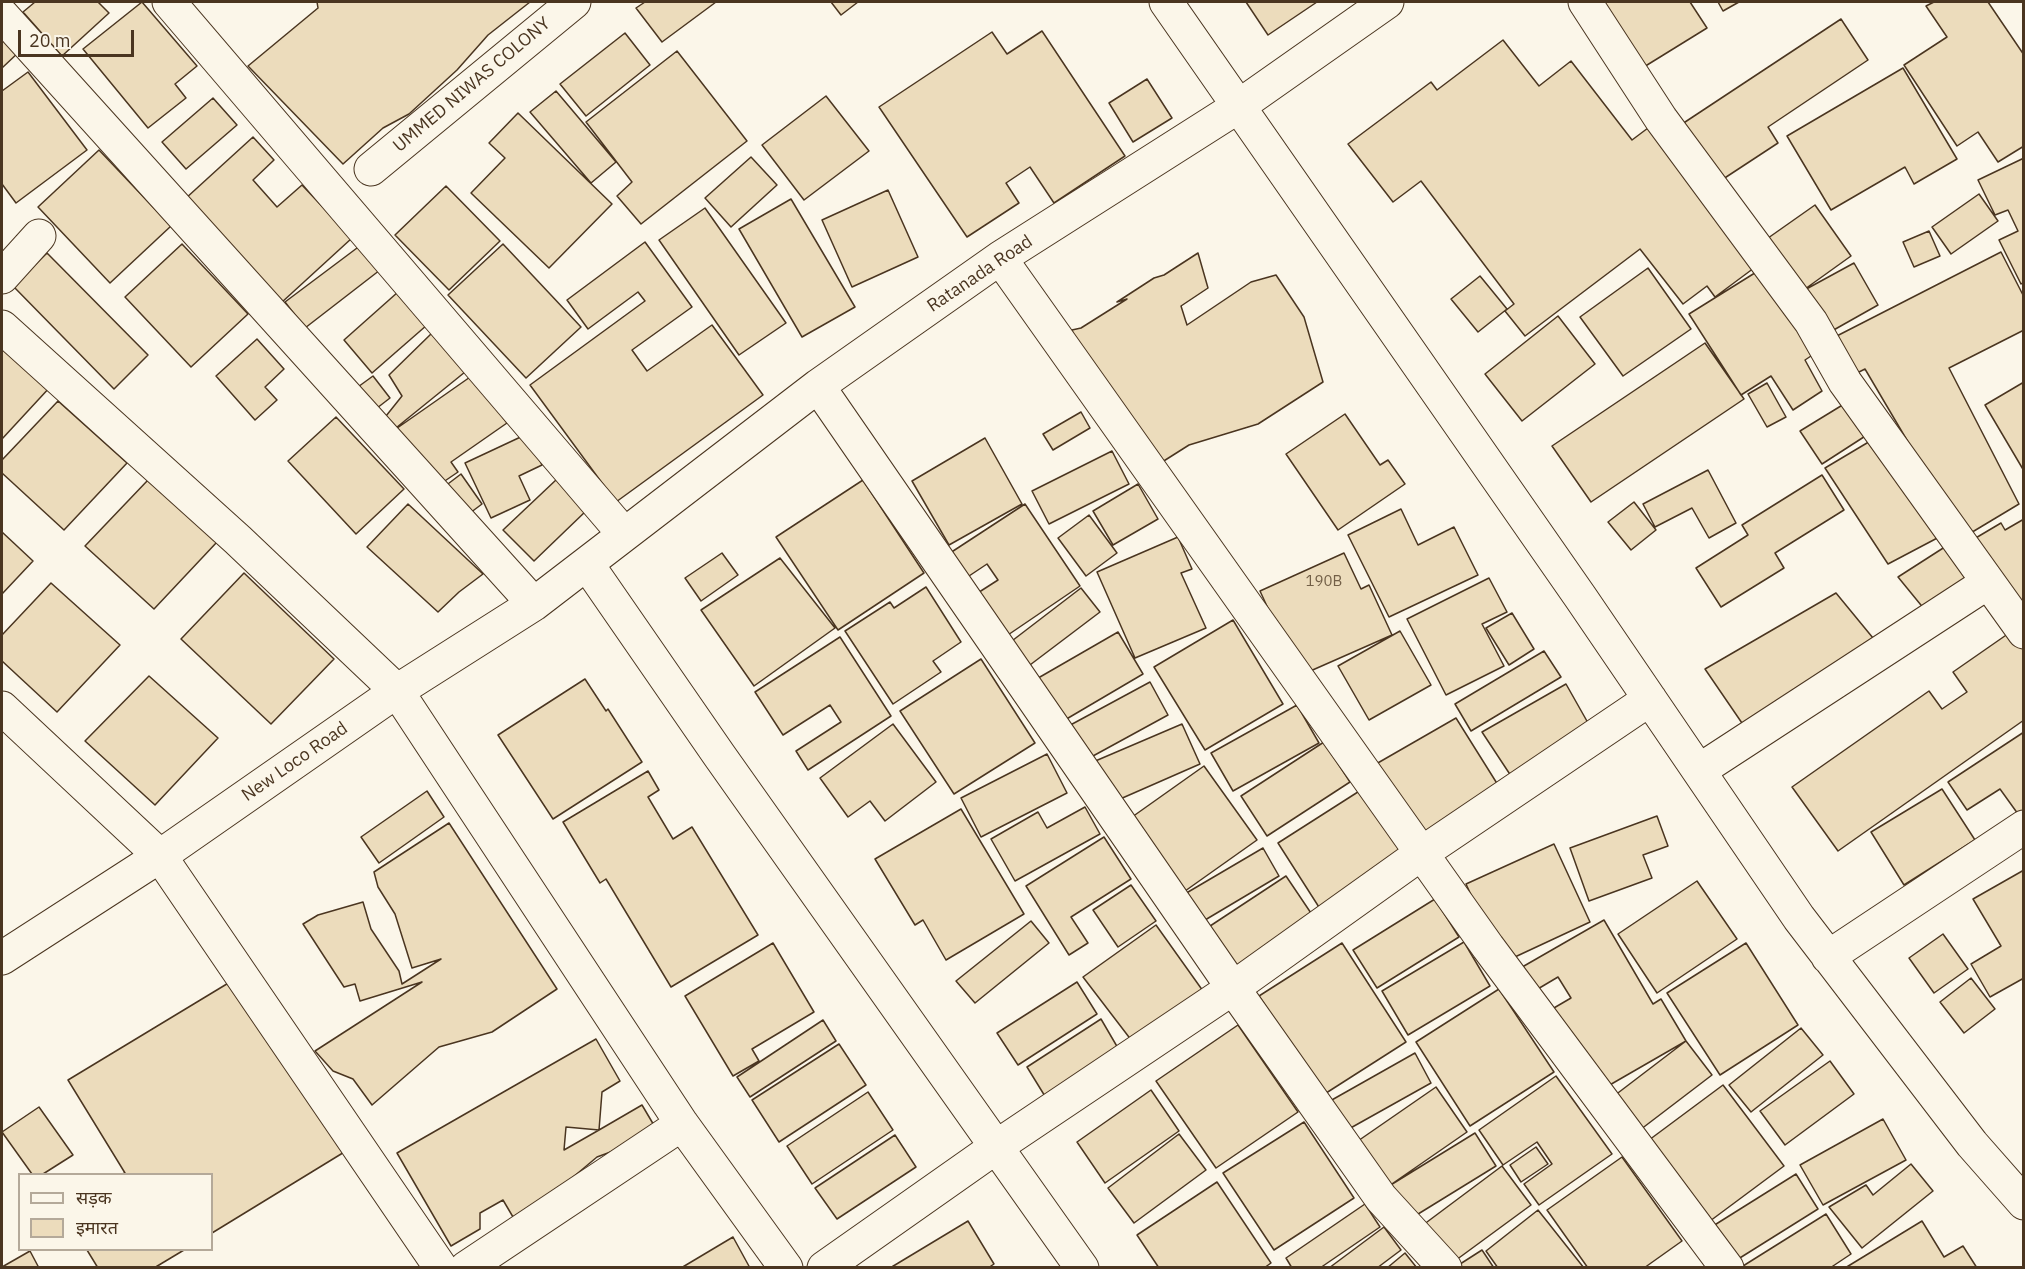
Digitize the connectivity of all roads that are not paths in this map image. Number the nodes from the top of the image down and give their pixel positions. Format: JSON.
{"nodes":[{"id":1,"x":169,"y":2,"type":"edge"},
{"id":2,"x":574,"y":2,"type":"edge"},
{"id":3,"x":1166,"y":2,"type":"edge"},
{"id":4,"x":1387,"y":2,"type":"edge"},
{"id":5,"x":1585,"y":2,"type":"edge"},
{"id":6,"x":2,"y":15,"type":"edge"},
{"id":7,"x":1239,"y":106,"type":"junction"},
{"id":8,"x":371,"y":169,"type":"dead end"},
{"id":9,"x":39,"y":237,"type":"dead end"},
{"id":10,"x":1000,"y":258,"type":"junction"},
{"id":11,"x":2,"y":277,"type":"edge"},
{"id":12,"x":2,"y":327,"type":"edge"},
{"id":13,"x":818,"y":386,"type":"junction"},
{"id":14,"x":624,"y":534,"type":"junction"},
{"id":15,"x":587,"y":564,"type":"junction"},
{"id":16,"x":1987,"y":583,"type":"junction"},
{"id":17,"x":534,"y":604,"type":"junction"},
{"id":18,"x":2024,"y":632,"type":"edge"},
{"id":19,"x":397,"y":691,"type":"junction"},
{"id":20,"x":1650,"y":699,"type":"junction"},
{"id":21,"x":2,"y":708,"type":"edge"},
{"id":22,"x":1700,"y":770,"type":"junction"},
{"id":23,"x":2024,"y":827,"type":"edge"},
{"id":24,"x":1422,"y":853,"type":"junction"},
{"id":25,"x":160,"y":856,"type":"junction"},
{"id":26,"x":1828,"y":957,"type":"junction"},
{"id":27,"x":2,"y":958,"type":"edge"},
{"id":28,"x":1233,"y":988,"type":"junction"},
{"id":29,"x":682,"y":1124,"type":"junction"},
{"id":30,"x":996,"y":1147,"type":"junction"},
{"id":31,"x":2024,"y":1203,"type":"edge"},
{"id":32,"x":441,"y":1268,"type":"edge"},
{"id":33,"x":466,"y":1268,"type":"edge"},
{"id":34,"x":786,"y":1268,"type":"edge"},
{"id":35,"x":824,"y":1268,"type":"edge"},
{"id":36,"x":1082,"y":1268,"type":"edge"},
{"id":37,"x":1445,"y":1268,"type":"edge"},
{"id":38,"x":1727,"y":1268,"type":"edge"}],
"edges":[{"from":1,"to":14,"type":"street"},
{"from":2,"to":8,"type":"street","name":"UMMED NIWAS COLONY"},
{"from":3,"to":7,"type":"street"},
{"from":4,"to":7,"type":"street","name":"Ratanada Road"},
{"from":5,"to":16,"type":"street"},
{"from":6,"to":17,"type":"street"},
{"from":7,"to":10,"type":"street","name":"Ratanada Road"},
{"from":7,"to":20,"type":"street"},
{"from":9,"to":11,"type":"street"},
{"from":10,"to":13,"type":"street","name":"Ratanada Road"},
{"from":10,"to":24,"type":"street"},
{"from":12,"to":19,"type":"street"},
{"from":13,"to":14,"type":"street","name":"Ratanada Road"},
{"from":13,"to":28,"type":"street"},
{"from":14,"to":15,"type":"street","name":"Ratanada Road"},
{"from":15,"to":17,"type":"street","name":"New Loco Road"},
{"from":15,"to":30,"type":"street"},
{"from":16,"to":18,"type":"street"},
{"from":16,"to":22,"type":"street"},
{"from":17,"to":19,"type":"street","name":"New Loco Road"},
{"from":19,"to":25,"type":"street","name":"New Loco Road"},
{"from":19,"to":29,"type":"street"},
{"from":20,"to":22,"type":"street"},
{"from":20,"to":24,"type":"street"},
{"from":21,"to":25,"type":"street"},
{"from":22,"to":26,"type":"street"},
{"from":23,"to":26,"type":"street"},
{"from":24,"to":28,"type":"street"},
{"from":24,"to":38,"type":"street"},
{"from":25,"to":27,"type":"street","name":"New Loco Road"},
{"from":25,"to":32,"type":"street"},
{"from":26,"to":31,"type":"street"},
{"from":28,"to":30,"type":"street"},
{"from":28,"to":37,"type":"street"},
{"from":29,"to":33,"type":"street"},
{"from":29,"to":34,"type":"street"},
{"from":30,"to":35,"type":"street"},
{"from":30,"to":36,"type":"street"}]}
